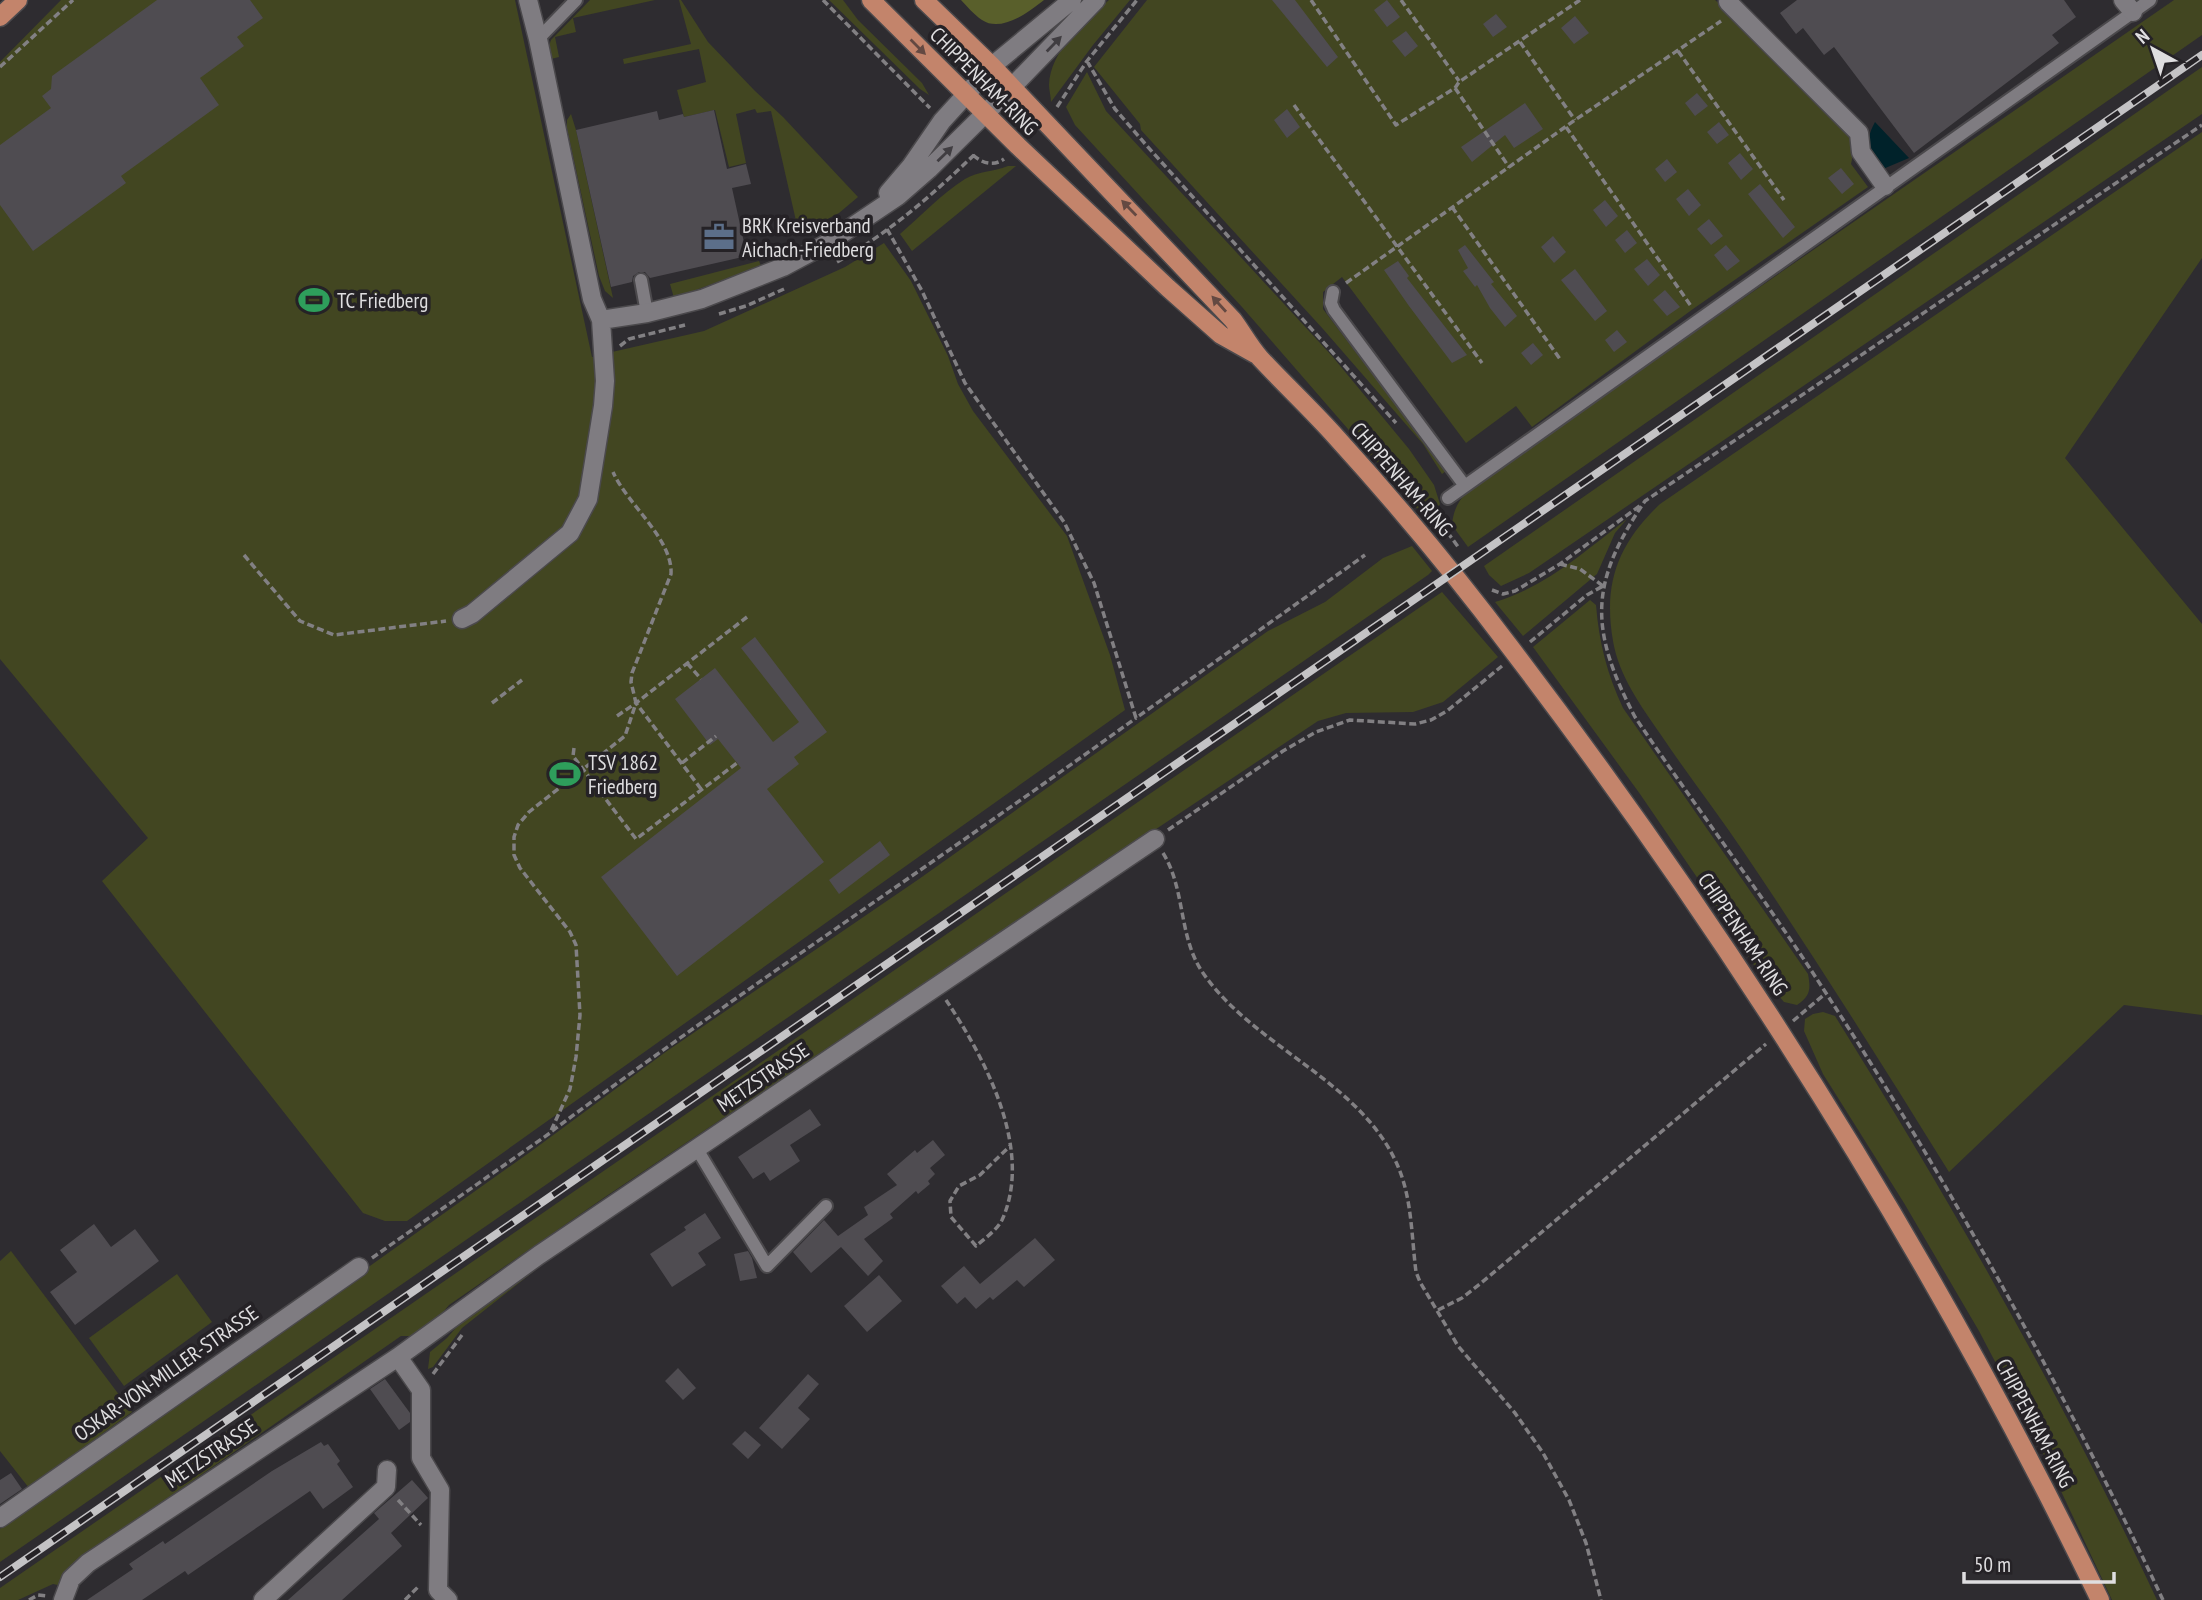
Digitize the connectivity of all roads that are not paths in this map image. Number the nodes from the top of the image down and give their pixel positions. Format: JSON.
{"nodes":[{"id":1,"x":18,"y":0,"type":"edge"},
{"id":2,"x":528,"y":0,"type":"edge"},
{"id":3,"x":576,"y":0,"type":"edge"},
{"id":4,"x":871,"y":0,"type":"edge"},
{"id":5,"x":924,"y":0,"type":"edge"},
{"id":6,"x":1072,"y":0,"type":"edge"},
{"id":7,"x":1096,"y":0,"type":"edge"},
{"id":8,"x":2150,"y":0,"type":"edge"},
{"id":9,"x":1732,"y":6,"type":"road end"},
{"id":10,"x":2128,"y":6,"type":"edge"},
{"id":11,"x":0,"y":17,"type":"edge"},
{"id":12,"x":538,"y":39,"type":"junction"},
{"id":13,"x":992,"y":66,"type":"junction"},
{"id":14,"x":1012,"y":87,"type":"junction"},
{"id":15,"x":965,"y":94,"type":"junction"},
{"id":16,"x":985,"y":114,"type":"junction"},
{"id":17,"x":1885,"y":186,"type":"junction"},
{"id":18,"x":872,"y":211,"type":"junction"},
{"id":19,"x":641,"y":280,"type":"dead end"},
{"id":20,"x":1333,"y":292,"type":"road end"},
{"id":21,"x":647,"y":313,"type":"junction"},
{"id":22,"x":601,"y":320,"type":"junction"},
{"id":23,"x":1258,"y":356,"type":"junction"},
{"id":24,"x":1465,"y":485,"type":"junction"},
{"id":25,"x":1448,"y":498,"type":"road end"},
{"id":26,"x":462,"y":618,"type":"road end"},
{"id":27,"x":1155,"y":839,"type":"road end"},
{"id":28,"x":697,"y":1149,"type":"junction"},
{"id":29,"x":826,"y":1206,"type":"dead end"},
{"id":30,"x":359,"y":1267,"type":"road end"},
{"id":31,"x":398,"y":1357,"type":"junction"},
{"id":32,"x":386,"y":1479,"type":"road end"},
{"id":33,"x":0,"y":1518,"type":"edge"},
{"id":34,"x":63,"y":1600,"type":"edge"},
{"id":35,"x":263,"y":1600,"type":"edge"},
{"id":36,"x":448,"y":1600,"type":"edge"},
{"id":37,"x":2100,"y":1600,"type":"edge"}],
"edges":[{"from":1,"to":11,"type":"main road"},
{"from":2,"to":12,"type":"street"},
{"from":3,"to":12,"type":"lane"},
{"from":4,"to":15,"type":"main road","name":"CHIPPENHAM-RING","one_way":true},
{"from":5,"to":13,"type":"main road","name":"CHIPPENHAM-RING"},
{"from":6,"to":13,"type":"street"},
{"from":14,"to":7,"type":"street","one_way":true},
{"from":8,"to":10,"type":"lane"},
{"from":9,"to":17,"type":"street"},
{"from":10,"to":17,"type":"lane"},
{"from":12,"to":22,"type":"street"},
{"from":13,"to":14,"type":"main road","name":"CHIPPENHAM-RING"},
{"from":13,"to":15,"type":"street"},
{"from":14,"to":16,"type":"street"},
{"from":23,"to":14,"type":"main road","name":"CHIPPENHAM-RING","one_way":true},
{"from":15,"to":16,"type":"main road","name":"CHIPPENHAM-RING"},
{"from":15,"to":18,"type":"street"},
{"from":18,"to":16,"type":"street","one_way":true},
{"from":16,"to":23,"type":"main road","name":"CHIPPENHAM-RING"},
{"from":17,"to":24,"type":"lane"},
{"from":18,"to":21,"type":"street"},
{"from":19,"to":21,"type":"lane"},
{"from":20,"to":24,"type":"lane"},
{"from":21,"to":22,"type":"street"},
{"from":22,"to":26,"type":"street"},
{"from":23,"to":37,"type":"main road","name":"CHIPPENHAM-RING"},
{"from":24,"to":25,"type":"lane"},
{"from":27,"to":28,"type":"street","name":"METZSTRASSE"},
{"from":28,"to":29,"type":"lane"},
{"from":28,"to":31,"type":"street","name":"METZSTRASSE"},
{"from":30,"to":33,"type":"street","name":"OSKAR-VON-MILLER-STRASSE"},
{"from":31,"to":34,"type":"street","name":"METZSTRASSE"},
{"from":31,"to":36,"type":"street"},
{"from":32,"to":35,"type":"street"}]}
